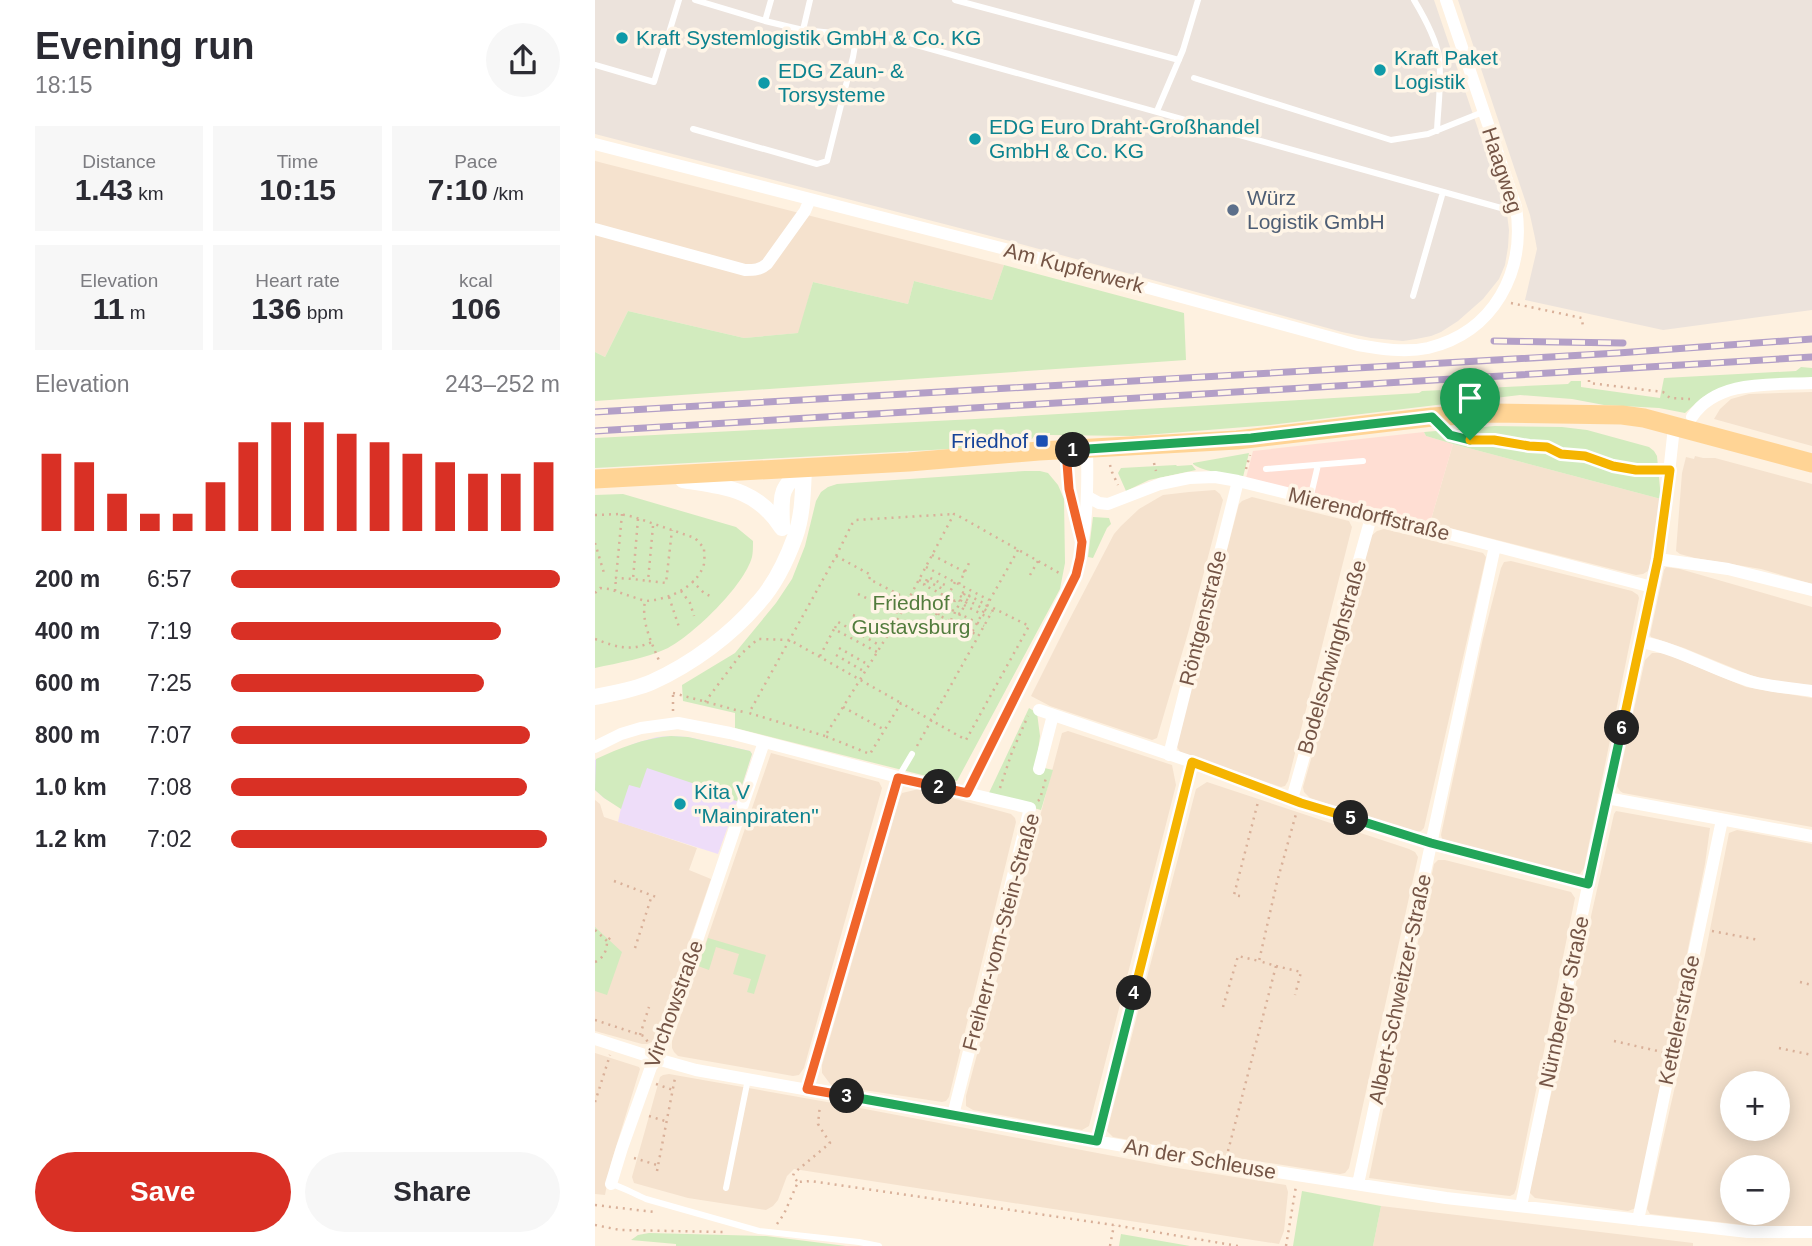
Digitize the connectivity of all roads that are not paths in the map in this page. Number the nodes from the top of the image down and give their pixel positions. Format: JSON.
{"nodes":[{"id":1,"x":679,"y":0,"type":"edge"},
{"id":2,"x":695,"y":0,"type":"edge"},
{"id":3,"x":771,"y":0,"type":"edge"},
{"id":4,"x":810,"y":0,"type":"edge"},
{"id":5,"x":955,"y":0,"type":"edge"},
{"id":6,"x":1198,"y":0,"type":"edge"},
{"id":7,"x":1414,"y":0,"type":"edge"},
{"id":8,"x":1446,"y":0,"type":"edge"},
{"id":9,"x":765,"y":21,"type":"junction"},
{"id":10,"x":803,"y":30,"type":"junction"},
{"id":11,"x":857,"y":34,"type":"junction"},
{"id":12,"x":1179,"y":60,"type":"junction"},
{"id":13,"x":595,"y":65,"type":"edge"},
{"id":14,"x":1194,"y":78,"type":"dead end"},
{"id":15,"x":1157,"y":111,"type":"junction"},
{"id":16,"x":1483,"y":112,"type":"junction"},
{"id":17,"x":693,"y":129,"type":"dead end"},
{"id":18,"x":1437,"y":131,"type":"junction"},
{"id":19,"x":595,"y":144,"type":"edge"},
{"id":20,"x":1443,"y":192,"type":"junction"},
{"id":21,"x":810,"y":199,"type":"junction"},
{"id":22,"x":1516,"y":207,"type":"junction"},
{"id":23,"x":595,"y":229,"type":"edge"},
{"id":24,"x":1515,"y":262,"type":"joint"},
{"id":25,"x":1413,"y":296,"type":"dead end"},
{"id":26,"x":1812,"y":383,"type":"edge"},
{"id":27,"x":1692,"y":417,"type":"dead end"},
{"id":28,"x":1674,"y":431,"type":"junction"},
{"id":29,"x":1087,"y":449,"type":"junction"},
{"id":30,"x":1066,"y":450,"type":"junction"},
{"id":31,"x":1363,"y":461,"type":"dead end"},
{"id":32,"x":1812,"y":463,"type":"edge"},
{"id":33,"x":1318,"y":465,"type":"junction"},
{"id":34,"x":804,"y":467,"type":"junction"},
{"id":35,"x":1812,"y":468,"type":"edge"},
{"id":36,"x":1266,"y":469,"type":"dead end"},
{"id":37,"x":660,"y":476,"type":"junction"},
{"id":38,"x":595,"y":479,"type":"edge"},
{"id":39,"x":1240,"y":482,"type":"junction"},
{"id":40,"x":1088,"y":497,"type":"junction"},
{"id":41,"x":1310,"y":499,"type":"junction"},
{"id":42,"x":1372,"y":514,"type":"junction"},
{"id":43,"x":789,"y":532,"type":"junction"},
{"id":44,"x":1082,"y":542,"type":"junction"},
{"id":45,"x":1495,"y":546,"type":"junction"},
{"id":46,"x":1658,"y":559,"type":"junction"},
{"id":47,"x":1652,"y":587,"type":"junction"},
{"id":48,"x":1812,"y":590,"type":"edge"},
{"id":49,"x":1641,"y":642,"type":"junction"},
{"id":50,"x":1812,"y":691,"type":"edge"},
{"id":51,"x":595,"y":697,"type":"edge"},
{"id":52,"x":1036,"y":708,"type":"road end"},
{"id":53,"x":1053,"y":715,"type":"junction"},
{"id":54,"x":764,"y":742,"type":"junction"},
{"id":55,"x":595,"y":747,"type":"edge"},
{"id":56,"x":912,"y":754,"type":"road end"},
{"id":57,"x":1169,"y":755,"type":"junction"},
{"id":58,"x":1192,"y":762,"type":"junction"},
{"id":59,"x":1039,"y":769,"type":"road end"},
{"id":60,"x":898,"y":778,"type":"junction"},
{"id":61,"x":967,"y":793,"type":"junction"},
{"id":62,"x":1607,"y":798,"type":"junction"},
{"id":63,"x":1296,"y":801,"type":"junction"},
{"id":64,"x":1722,"y":820,"type":"junction"},
{"id":65,"x":1812,"y":836,"type":"edge"},
{"id":66,"x":1431,"y":843,"type":"junction"},
{"id":67,"x":1588,"y":884,"type":"junction"},
{"id":68,"x":595,"y":1039,"type":"edge"},
{"id":69,"x":659,"y":1055,"type":"junction"},
{"id":70,"x":748,"y":1079,"type":"junction"},
{"id":71,"x":807,"y":1089,"type":"junction"},
{"id":72,"x":953,"y":1115,"type":"junction"},
{"id":73,"x":1097,"y":1141,"type":"junction"},
{"id":74,"x":611,"y":1184,"type":"joint"},
{"id":75,"x":1358,"y":1184,"type":"junction"},
{"id":76,"x":726,"y":1188,"type":"dead end"},
{"id":77,"x":1521,"y":1206,"type":"junction"},
{"id":78,"x":1638,"y":1220,"type":"junction"},
{"id":79,"x":1812,"y":1232,"type":"edge"},
{"id":80,"x":879,"y":1246,"type":"edge"}],
"edges":[{"from":1,"to":13,"type":"lane"},
{"from":2,"to":9,"type":"lane"},
{"from":3,"to":9,"type":"lane"},
{"from":4,"to":10,"type":"lane"},
{"from":5,"to":12,"type":"lane"},
{"from":6,"to":12,"type":"lane"},
{"from":7,"to":18,"type":"lane"},
{"from":8,"to":16,"type":"street","name":"Haagweg"},
{"from":9,"to":10,"type":"lane"},
{"from":10,"to":11,"type":"lane"},
{"from":11,"to":15,"type":"lane"},
{"from":11,"to":17,"type":"lane"},
{"from":12,"to":15,"type":"lane"},
{"from":14,"to":18,"type":"lane"},
{"from":15,"to":20,"type":"lane"},
{"from":16,"to":18,"type":"lane"},
{"from":16,"to":22,"type":"street","name":"Haagweg"},
{"from":19,"to":21,"type":"street","name":"Am Kupferwerk"},
{"from":20,"to":22,"type":"lane"},
{"from":20,"to":25,"type":"lane"},
{"from":21,"to":23,"type":"street"},
{"from":21,"to":24,"type":"street","name":"Am Kupferwerk"},
{"from":22,"to":24,"type":"street","name":"Haagweg"},
{"from":26,"to":27,"type":"street"},
{"from":28,"to":29,"type":"main road"},
{"from":28,"to":32,"type":"main road"},
{"from":28,"to":35,"type":"main road"},
{"from":28,"to":46,"type":"street","name":"Nürnberger Straße"},
{"from":29,"to":30,"type":"main road"},
{"from":29,"to":40,"type":"street"},
{"from":30,"to":34,"type":"main road"},
{"from":30,"to":44,"type":"street"},
{"from":31,"to":33,"type":"lane"},
{"from":33,"to":36,"type":"lane"},
{"from":33,"to":41,"type":"lane"},
{"from":34,"to":37,"type":"main road"},
{"from":34,"to":43,"type":"main road"},
{"from":37,"to":38,"type":"main road"},
{"from":37,"to":43,"type":"main road"},
{"from":39,"to":40,"type":"street","name":"Mierendorffstraße"},
{"from":39,"to":41,"type":"street","name":"Mierendorffstraße"},
{"from":39,"to":57,"type":"street","name":"Röntgenstraße"},
{"from":40,"to":44,"type":"street"},
{"from":41,"to":42,"type":"street","name":"Mierendorffstraße"},
{"from":42,"to":45,"type":"street","name":"Mierendorffstraße"},
{"from":42,"to":63,"type":"street","name":"Bodelschwinghstraße"},
{"from":43,"to":51,"type":"main road"},
{"from":44,"to":61,"type":"street"},
{"from":45,"to":47,"type":"street","name":"Mierendorffstraße"},
{"from":45,"to":66,"type":"street","name":"Albert-Schweitzer-Straße"},
{"from":46,"to":47,"type":"street","name":"Nürnberger Straße"},
{"from":46,"to":48,"type":"street"},
{"from":47,"to":49,"type":"street","name":"Nürnberger Straße"},
{"from":49,"to":50,"type":"street"},
{"from":49,"to":62,"type":"street","name":"Nürnberger Straße"},
{"from":52,"to":53,"type":"street"},
{"from":53,"to":57,"type":"street"},
{"from":53,"to":59,"type":"street"},
{"from":54,"to":55,"type":"street"},
{"from":54,"to":60,"type":"street"},
{"from":54,"to":69,"type":"street","name":"Virchowstraße"},
{"from":56,"to":60,"type":"lane"},
{"from":57,"to":58,"type":"street"},
{"from":58,"to":63,"type":"street"},
{"from":58,"to":73,"type":"street"},
{"from":60,"to":61,"type":"street"},
{"from":60,"to":71,"type":"street"},
{"from":61,"to":72,"type":"street","name":"Freiherr-vom-Stein-Straße"},
{"from":62,"to":64,"type":"street"},
{"from":62,"to":67,"type":"street","name":"Nürnberger Straße"},
{"from":63,"to":66,"type":"street"},
{"from":64,"to":65,"type":"street"},
{"from":64,"to":78,"type":"street","name":"Kettelerstraße"},
{"from":66,"to":67,"type":"street"},
{"from":66,"to":75,"type":"street","name":"Albert-Schweitzer-Straße"},
{"from":67,"to":77,"type":"street","name":"Nürnberger Straße"},
{"from":68,"to":69,"type":"street","name":"An der Schleuse"},
{"from":69,"to":70,"type":"street","name":"An der Schleuse"},
{"from":69,"to":74,"type":"street","name":"Virchowstraße"},
{"from":70,"to":71,"type":"street","name":"An der Schleuse"},
{"from":70,"to":76,"type":"lane"},
{"from":71,"to":72,"type":"street","name":"An der Schleuse"},
{"from":72,"to":73,"type":"street","name":"An der Schleuse"},
{"from":73,"to":75,"type":"street","name":"An der Schleuse"},
{"from":74,"to":80,"type":"lane","name":"Virchowstraße"},
{"from":75,"to":77,"type":"street","name":"An der Schleuse"},
{"from":77,"to":78,"type":"street","name":"An der Schleuse"},
{"from":78,"to":79,"type":"street","name":"An der Schleuse"}]}
